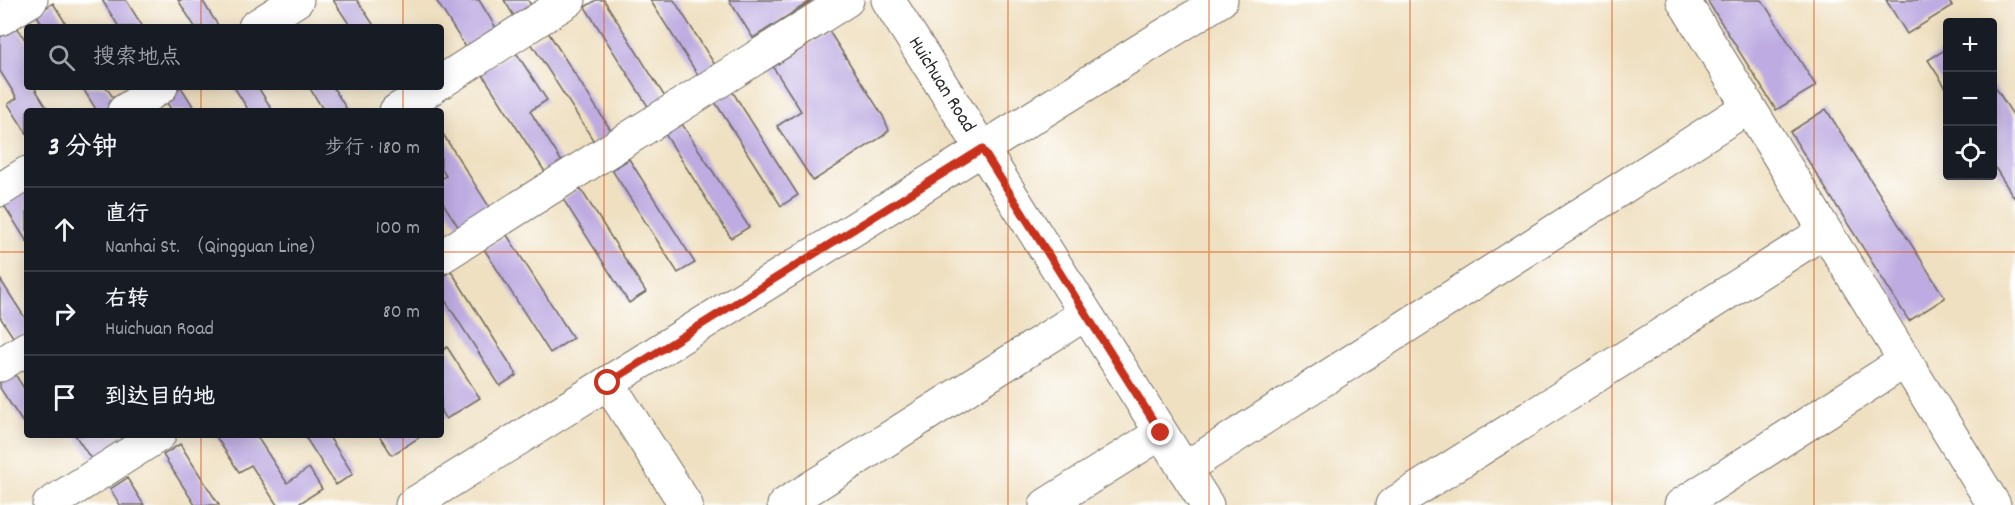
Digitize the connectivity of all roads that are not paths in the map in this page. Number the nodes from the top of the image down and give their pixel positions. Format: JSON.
{"nodes":[{"id":1,"x":31,"y":0,"type":"edge"},
{"id":2,"x":297,"y":0,"type":"edge"},
{"id":3,"x":569,"y":0,"type":"edge"},
{"id":4,"x":847,"y":0,"type":"edge"},
{"id":5,"x":888,"y":0,"type":"edge"},
{"id":6,"x":1221,"y":0,"type":"edge"},
{"id":7,"x":1683,"y":0,"type":"edge"},
{"id":8,"x":0,"y":20,"type":"edge"},
{"id":9,"x":260,"y":24,"type":"edge"},
{"id":10,"x":444,"y":80,"type":"edge"},
{"id":11,"x":156,"y":90,"type":"edge"},
{"id":12,"x":428,"y":90,"type":"edge"},
{"id":13,"x":1748,"y":107,"type":"junction"},
{"id":14,"x":129,"y":108,"type":"edge"},
{"id":15,"x":401,"y":108,"type":"edge"},
{"id":16,"x":982,"y":149,"type":"junction"},
{"id":17,"x":24,"y":175,"type":"edge"},
{"id":18,"x":0,"y":190,"type":"edge"},
{"id":19,"x":1825,"y":231,"type":"junction"},
{"id":20,"x":444,"y":255,"type":"edge"},
{"id":21,"x":1085,"y":314,"type":"junction"},
{"id":22,"x":24,"y":350,"type":"edge"},
{"id":23,"x":1905,"y":361,"type":"junction"},
{"id":24,"x":0,"y":365,"type":"edge"},
{"id":25,"x":608,"y":383,"type":"junction"},
{"id":26,"x":1161,"y":433,"type":"junction"},
{"id":27,"x":154,"y":438,"type":"edge"},
{"id":28,"x":1184,"y":469,"type":"junction"},
{"id":29,"x":1996,"y":499,"type":"edge"},
{"id":30,"x":49,"y":505,"type":"edge"},
{"id":31,"x":412,"y":505,"type":"edge"},
{"id":32,"x":686,"y":505,"type":"edge"},
{"id":33,"x":784,"y":505,"type":"edge"},
{"id":34,"x":1046,"y":505,"type":"edge"},
{"id":35,"x":1207,"y":505,"type":"edge"},
{"id":36,"x":1392,"y":505,"type":"edge"},
{"id":37,"x":1681,"y":505,"type":"edge"}],
"edges":[{"from":1,"to":8,"type":"street"},
{"from":2,"to":9,"type":"street"},
{"from":3,"to":10,"type":"street"},
{"from":4,"to":20,"type":"street"},
{"from":5,"to":16,"type":"street","name":"Huichuan Road"},
{"from":6,"to":16,"type":"street"},
{"from":7,"to":13,"type":"street"},
{"from":11,"to":14,"type":"street"},
{"from":12,"to":15,"type":"street"},
{"from":13,"to":19,"type":"street"},
{"from":13,"to":28,"type":"street"},
{"from":16,"to":21,"type":"street","name":"Huichuan Road"},
{"from":16,"to":25,"type":"street"},
{"from":17,"to":18,"type":"street"},
{"from":19,"to":23,"type":"street"},
{"from":19,"to":36,"type":"street"},
{"from":21,"to":26,"type":"street","name":"Huichuan Road"},
{"from":21,"to":33,"type":"street"},
{"from":22,"to":24,"type":"street"},
{"from":23,"to":29,"type":"street"},
{"from":23,"to":37,"type":"street"},
{"from":25,"to":31,"type":"street"},
{"from":25,"to":32,"type":"street"},
{"from":26,"to":28,"type":"street","name":"Huichuan Road"},
{"from":26,"to":34,"type":"street"},
{"from":27,"to":30,"type":"street"},
{"from":28,"to":35,"type":"street","name":"Huichuan Road"}]}
